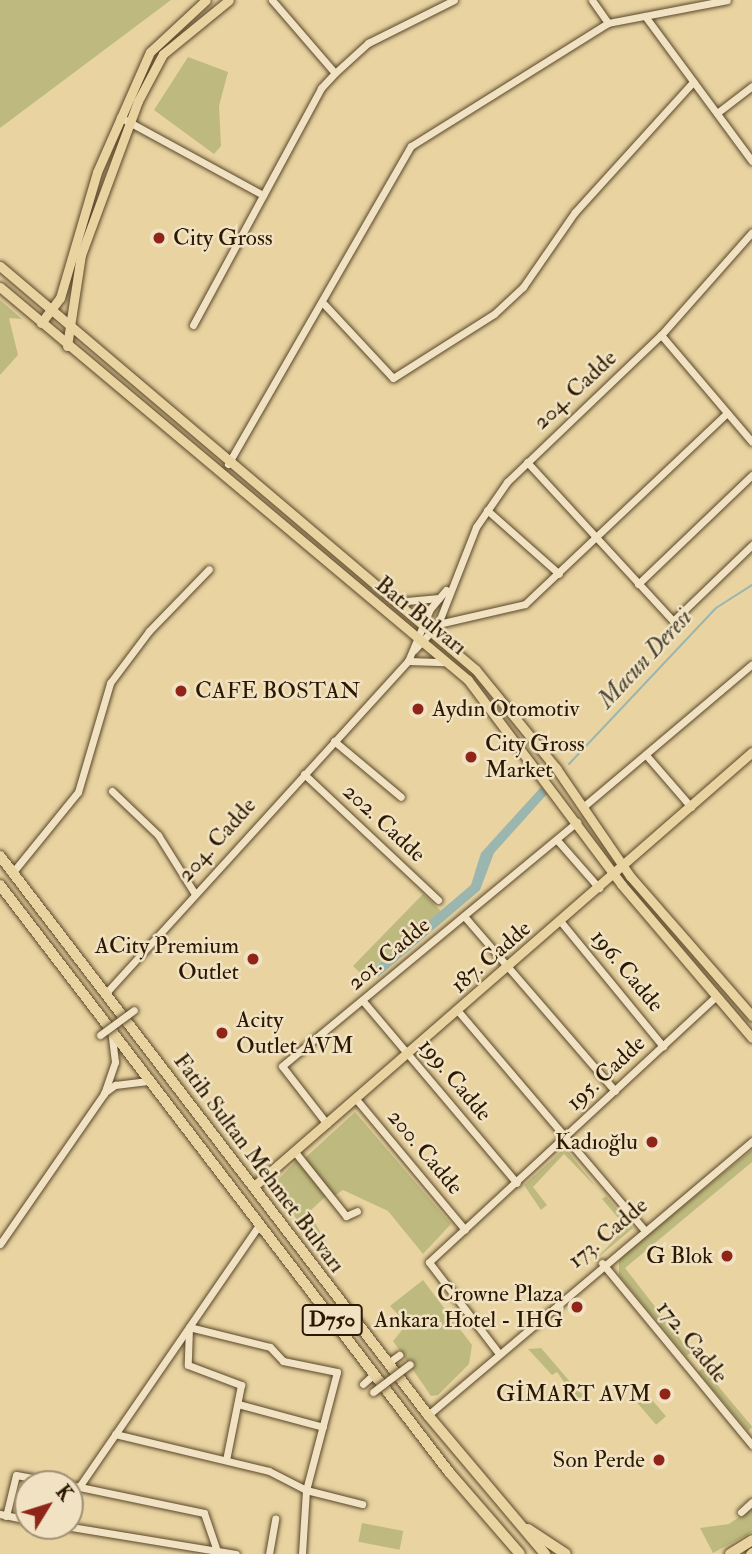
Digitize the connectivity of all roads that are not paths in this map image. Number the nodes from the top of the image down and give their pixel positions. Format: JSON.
{"nodes":[{"id":1,"x":206,"y":0,"type":"edge"},
{"id":2,"x":229,"y":0,"type":"edge"},
{"id":3,"x":272,"y":0,"type":"edge"},
{"id":4,"x":454,"y":0,"type":"edge"},
{"id":5,"x":592,"y":0,"type":"edge"},
{"id":6,"x":727,"y":0,"type":"edge"},
{"id":7,"x":645,"y":16,"type":"junction"},
{"id":8,"x":608,"y":23,"type":"junction"},
{"id":9,"x":335,"y":73,"type":"junction"},
{"id":10,"x":693,"y":82,"type":"junction"},
{"id":11,"x":752,"y":86,"type":"edge"},
{"id":12,"x":717,"y":113,"type":"junction"},
{"id":13,"x":120,"y":117,"type":"junction"},
{"id":14,"x":129,"y":122,"type":"junction"},
{"id":15,"x":752,"y":161,"type":"edge"},
{"id":16,"x":263,"y":195,"type":"junction"},
{"id":17,"x":752,"y":232,"type":"edge"},
{"id":18,"x":0,"y":266,"type":"edge"},
{"id":19,"x":0,"y":287,"type":"edge"},
{"id":20,"x":324,"y":304,"type":"junction"},
{"id":21,"x":52,"y":311,"type":"junction"},
{"id":22,"x":41,"y":323,"type":"junction"},
{"id":23,"x":192,"y":325,"type":"dead end"},
{"id":24,"x":74,"y":330,"type":"junction"},
{"id":25,"x":661,"y":335,"type":"junction"},
{"id":26,"x":67,"y":346,"type":"junction"},
{"id":27,"x":727,"y":413,"type":"junction"},
{"id":28,"x":752,"y":442,"type":"edge"},
{"id":29,"x":527,"y":462,"type":"junction"},
{"id":30,"x":228,"y":465,"type":"junction"},
{"id":31,"x":752,"y":475,"type":"edge"},
{"id":32,"x":487,"y":510,"type":"junction"},
{"id":33,"x":595,"y":537,"type":"junction"},
{"id":34,"x":752,"y":545,"type":"edge"},
{"id":35,"x":209,"y":569,"type":"dead end"},
{"id":36,"x":559,"y":574,"type":"junction"},
{"id":37,"x":638,"y":584,"type":"junction"},
{"id":38,"x":447,"y":590,"type":"junction"},
{"id":39,"x":439,"y":598,"type":"junction"},
{"id":40,"x":396,"y":602,"type":"junction"},
{"id":41,"x":422,"y":624,"type":"junction"},
{"id":42,"x":438,"y":624,"type":"junction"},
{"id":43,"x":432,"y":632,"type":"junction"},
{"id":44,"x":416,"y":635,"type":"junction"},
{"id":45,"x":425,"y":643,"type":"junction"},
{"id":46,"x":414,"y":650,"type":"junction"},
{"id":47,"x":408,"y":661,"type":"junction"},
{"id":48,"x":448,"y":662,"type":"junction"},
{"id":49,"x":752,"y":664,"type":"edge"},
{"id":50,"x":334,"y":741,"type":"junction"},
{"id":51,"x":752,"y":752,"type":"edge"},
{"id":52,"x":646,"y":755,"type":"junction"},
{"id":53,"x":304,"y":774,"type":"junction"},
{"id":54,"x":112,"y":791,"type":"dead end"},
{"id":55,"x":401,"y":797,"type":"dead end"},
{"id":56,"x":583,"y":807,"type":"junction"},
{"id":57,"x":691,"y":807,"type":"junction"},
{"id":58,"x":578,"y":822,"type":"junction"},
{"id":59,"x":556,"y":840,"type":"junction"},
{"id":60,"x":0,"y":856,"type":"edge"},
{"id":61,"x":624,"y":867,"type":"junction"},
{"id":62,"x":13,"y":872,"type":"junction"},
{"id":63,"x":615,"y":875,"type":"junction"},
{"id":64,"x":0,"y":884,"type":"edge"},
{"id":65,"x":599,"y":888,"type":"junction"},
{"id":66,"x":195,"y":894,"type":"junction"},
{"id":67,"x":438,"y":900,"type":"dead end"},
{"id":68,"x":464,"y":916,"type":"junction"},
{"id":69,"x":561,"y":922,"type":"junction"},
{"id":70,"x":509,"y":967,"type":"junction"},
{"id":71,"x":105,"y":994,"type":"junction"},
{"id":72,"x":716,"y":996,"type":"junction"},
{"id":73,"x":363,"y":1001,"type":"junction"},
{"id":74,"x":134,"y":1010,"type":"dead end"},
{"id":75,"x":458,"y":1011,"type":"junction"},
{"id":76,"x":752,"y":1016,"type":"edge"},
{"id":77,"x":111,"y":1030,"type":"junction"},
{"id":78,"x":100,"y":1035,"type":"dead end"},
{"id":79,"x":752,"y":1038,"type":"edge"},
{"id":80,"x":663,"y":1045,"type":"junction"},
{"id":81,"x":408,"y":1054,"type":"junction"},
{"id":82,"x":150,"y":1081,"type":"junction"},
{"id":83,"x":615,"y":1091,"type":"junction"},
{"id":84,"x":104,"y":1094,"type":"junction"},
{"id":85,"x":356,"y":1099,"type":"junction"},
{"id":86,"x":327,"y":1124,"type":"junction"},
{"id":87,"x":566,"y":1138,"type":"junction"},
{"id":88,"x":752,"y":1141,"type":"edge"},
{"id":89,"x":295,"y":1152,"type":"junction"},
{"id":90,"x":517,"y":1183,"type":"junction"},
{"id":91,"x":253,"y":1187,"type":"junction"},
{"id":92,"x":357,"y":1212,"type":"dead end"},
{"id":93,"x":260,"y":1224,"type":"junction"},
{"id":94,"x":643,"y":1228,"type":"junction"},
{"id":95,"x":465,"y":1230,"type":"junction"},
{"id":96,"x":0,"y":1244,"type":"edge"},
{"id":97,"x":602,"y":1263,"type":"junction"},
{"id":98,"x":189,"y":1327,"type":"junction"},
{"id":99,"x":497,"y":1351,"type":"junction"},
{"id":100,"x":399,"y":1355,"type":"dead end"},
{"id":101,"x":388,"y":1363,"type":"junction"},
{"id":102,"x":410,"y":1364,"type":"dead end"},
{"id":103,"x":374,"y":1374,"type":"junction"},
{"id":104,"x":363,"y":1384,"type":"dead end"},
{"id":105,"x":373,"y":1392,"type":"dead end"},
{"id":106,"x":239,"y":1404,"type":"junction"},
{"id":107,"x":428,"y":1415,"type":"junction"},
{"id":108,"x":323,"y":1427,"type":"junction"},
{"id":109,"x":115,"y":1434,"type":"junction"},
{"id":110,"x":752,"y":1445,"type":"edge"},
{"id":111,"x":226,"y":1460,"type":"junction"},
{"id":112,"x":84,"y":1480,"type":"edge"},
{"id":113,"x":14,"y":1481,"type":"edge"},
{"id":114,"x":84,"y":1488,"type":"edge"},
{"id":115,"x":306,"y":1490,"type":"junction"},
{"id":116,"x":752,"y":1502,"type":"edge"},
{"id":117,"x":362,"y":1503,"type":"dead end"},
{"id":118,"x":741,"y":1512,"type":"dead end"},
{"id":119,"x":3,"y":1515,"type":"edge"},
{"id":120,"x":511,"y":1517,"type":"junction"},
{"id":121,"x":275,"y":1520,"type":"dead end"},
{"id":122,"x":84,"y":1529,"type":"edge"},
{"id":123,"x":752,"y":1540,"type":"edge"},
{"id":124,"x":217,"y":1551,"type":"junction"},
{"id":125,"x":236,"y":1554,"type":"edge"},
{"id":126,"x":269,"y":1554,"type":"edge"},
{"id":127,"x":302,"y":1554,"type":"edge"},
{"id":128,"x":520,"y":1554,"type":"edge"},
{"id":129,"x":545,"y":1554,"type":"edge"},
{"id":130,"x":566,"y":1554,"type":"edge"},
{"id":131,"x":730,"y":1554,"type":"edge"}],
"edges":[{"from":1,"to":13,"type":"main road"},
{"from":2,"to":14,"type":"main road"},
{"from":3,"to":9,"type":"street"},
{"from":4,"to":9,"type":"street"},
{"from":5,"to":8,"type":"street"},
{"from":6,"to":7,"type":"street"},
{"from":7,"to":8,"type":"street"},
{"from":7,"to":10,"type":"street"},
{"from":8,"to":20,"type":"street"},
{"from":9,"to":16,"type":"street"},
{"from":10,"to":12,"type":"street"},
{"from":10,"to":20,"type":"street"},
{"from":11,"to":12,"type":"street"},
{"from":12,"to":15,"type":"street"},
{"from":13,"to":14,"type":"street"},
{"from":13,"to":21,"type":"main road"},
{"from":14,"to":16,"type":"street"},
{"from":14,"to":24,"type":"main road"},
{"from":16,"to":23,"type":"street"},
{"from":17,"to":25,"type":"street","name":"204. Cadde"},
{"from":18,"to":21,"type":"main road","name":"Batı Bulvarı"},
{"from":19,"to":22,"type":"main road","name":"Batı Bulvarı"},
{"from":20,"to":30,"type":"street"},
{"from":21,"to":22,"type":"main road"},
{"from":21,"to":24,"type":"main road","name":"Batı Bulvarı"},
{"from":22,"to":26,"type":"main road","name":"Batı Bulvarı"},
{"from":24,"to":26,"type":"main road"},
{"from":24,"to":30,"type":"main road","name":"Batı Bulvarı"},
{"from":25,"to":27,"type":"street"},
{"from":25,"to":29,"type":"street","name":"204. Cadde"},
{"from":26,"to":44,"type":"main road","name":"Batı Bulvarı"},
{"from":27,"to":28,"type":"street"},
{"from":27,"to":33,"type":"street"},
{"from":29,"to":32,"type":"street","name":"204. Cadde"},
{"from":29,"to":33,"type":"street"},
{"from":30,"to":40,"type":"main road","name":"Batı Bulvarı"},
{"from":31,"to":37,"type":"street"},
{"from":32,"to":36,"type":"street"},
{"from":32,"to":38,"type":"street","name":"204. Cadde"},
{"from":33,"to":36,"type":"street"},
{"from":33,"to":37,"type":"street"},
{"from":34,"to":37,"type":"street"},
{"from":35,"to":62,"type":"street"},
{"from":36,"to":42,"type":"street"},
{"from":38,"to":39,"type":"street","name":"204. Cadde"},
{"from":38,"to":42,"type":"street","name":"204. Cadde"},
{"from":39,"to":40,"type":"street"},
{"from":39,"to":41,"type":"street","name":"204. Cadde"},
{"from":40,"to":41,"type":"main road","name":"Batı Bulvarı"},
{"from":41,"to":43,"type":"main road","name":"Batı Bulvarı"},
{"from":41,"to":44,"type":"street","name":"204. Cadde"},
{"from":42,"to":43,"type":"street","name":"204. Cadde"},
{"from":43,"to":45,"type":"street","name":"204. Cadde"},
{"from":43,"to":56,"type":"main road","name":"Batı Bulvarı"},
{"from":44,"to":45,"type":"main road","name":"Batı Bulvarı"},
{"from":44,"to":46,"type":"street","name":"204. Cadde"},
{"from":45,"to":46,"type":"street","name":"204. Cadde"},
{"from":45,"to":48,"type":"main road","name":"Batı Bulvarı"},
{"from":46,"to":47,"type":"street","name":"204. Cadde"},
{"from":47,"to":48,"type":"street"},
{"from":47,"to":50,"type":"street","name":"204. Cadde"},
{"from":48,"to":58,"type":"main road","name":"Batı Bulvarı"},
{"from":49,"to":52,"type":"street"},
{"from":50,"to":53,"type":"street","name":"204. Cadde"},
{"from":50,"to":55,"type":"street"},
{"from":51,"to":57,"type":"main road","name":"187. Cadde"},
{"from":52,"to":56,"type":"street"},
{"from":52,"to":57,"type":"street"},
{"from":53,"to":66,"type":"street","name":"204. Cadde"},
{"from":53,"to":67,"type":"street","name":"202. Cadde"},
{"from":54,"to":66,"type":"street"},
{"from":56,"to":61,"type":"main road","name":"Batı Bulvarı"},
{"from":57,"to":61,"type":"main road","name":"187. Cadde"},
{"from":58,"to":59,"type":"street","name":"201. Cadde"},
{"from":58,"to":63,"type":"main road","name":"Batı Bulvarı"},
{"from":59,"to":65,"type":"street"},
{"from":59,"to":68,"type":"street","name":"201. Cadde"},
{"from":60,"to":62,"type":"highway","name":"Fatih Sultan Mehmet Bulvarı","number":"D750"},
{"from":61,"to":63,"type":"main road","name":"187. Cadde"},
{"from":61,"to":76,"type":"main road","name":"Batı Bulvarı"},
{"from":62,"to":71,"type":"highway","name":"Fatih Sultan Mehmet Bulvarı","number":"D750"},
{"from":63,"to":65,"type":"main road","name":"187. Cadde"},
{"from":63,"to":72,"type":"main road","name":"Batı Bulvarı"},
{"from":64,"to":77,"type":"highway","name":"Fatih Sultan Mehmet Bulvarı","number":"D750"},
{"from":65,"to":69,"type":"main road","name":"187. Cadde"},
{"from":66,"to":71,"type":"street","name":"204. Cadde"},
{"from":68,"to":70,"type":"street"},
{"from":68,"to":73,"type":"street","name":"201. Cadde"},
{"from":69,"to":70,"type":"main road","name":"187. Cadde"},
{"from":69,"to":80,"type":"street","name":"196. Cadde"},
{"from":70,"to":75,"type":"main road","name":"187. Cadde"},
{"from":70,"to":83,"type":"street"},
{"from":71,"to":91,"type":"highway","name":"Fatih Sultan Mehmet Bulvarı","number":"D750"},
{"from":72,"to":79,"type":"main road","name":"Batı Bulvarı"},
{"from":72,"to":80,"type":"street","name":"195. Cadde"},
{"from":73,"to":81,"type":"street","name":"199. Cadde"},
{"from":73,"to":86,"type":"street","name":"201. Cadde"},
{"from":74,"to":78,"type":"street","bridge":true},
{"from":75,"to":81,"type":"main road","name":"187. Cadde"},
{"from":75,"to":87,"type":"street"},
{"from":77,"to":82,"type":"highway","name":"Fatih Sultan Mehmet Bulvarı","number":"D750"},
{"from":77,"to":84,"type":"street"},
{"from":80,"to":83,"type":"street","name":"195. Cadde"},
{"from":81,"to":85,"type":"main road","name":"187. Cadde"},
{"from":81,"to":90,"type":"street","name":"199. Cadde"},
{"from":82,"to":84,"type":"street"},
{"from":82,"to":93,"type":"highway","name":"Fatih Sultan Mehmet Bulvarı","number":"D750"},
{"from":83,"to":87,"type":"street","name":"195. Cadde"},
{"from":84,"to":96,"type":"street"},
{"from":85,"to":86,"type":"main road","name":"187. Cadde"},
{"from":85,"to":95,"type":"street","name":"200. Cadde"},
{"from":86,"to":89,"type":"main road","name":"187. Cadde"},
{"from":87,"to":90,"type":"street","name":"195. Cadde"},
{"from":87,"to":94,"type":"street"},
{"from":88,"to":94,"type":"street","name":"173. Cadde"},
{"from":89,"to":91,"type":"main road","name":"187. Cadde"},
{"from":89,"to":92,"type":"street"},
{"from":90,"to":95,"type":"street","name":"195. Cadde"},
{"from":91,"to":101,"type":"highway","name":"Fatih Sultan Mehmet Bulvarı","number":"D750"},
{"from":93,"to":98,"type":"street"},
{"from":93,"to":103,"type":"highway","name":"Fatih Sultan Mehmet Bulvarı","number":"D750"},
{"from":94,"to":97,"type":"street","name":"173. Cadde"},
{"from":95,"to":99,"type":"street","name":"195. Cadde"},
{"from":97,"to":99,"type":"street","name":"173. Cadde"},
{"from":97,"to":110,"type":"street","name":"172. Cadde"},
{"from":98,"to":106,"type":"street"},
{"from":98,"to":108,"type":"street"},
{"from":98,"to":109,"type":"street"},
{"from":99,"to":107,"type":"street","name":"173. Cadde"},
{"from":100,"to":101,"type":"street"},
{"from":101,"to":107,"type":"highway","name":"Fatih Sultan Mehmet Bulvarı","number":"D750"},
{"from":102,"to":105,"type":"street","bridge":true},
{"from":103,"to":104,"type":"street"},
{"from":103,"to":128,"type":"highway","name":"Fatih Sultan Mehmet Bulvarı","number":"D750"},
{"from":106,"to":108,"type":"street"},
{"from":106,"to":111,"type":"street"},
{"from":107,"to":120,"type":"highway","name":"Fatih Sultan Mehmet Bulvarı","number":"D750"},
{"from":108,"to":115,"type":"street"},
{"from":109,"to":111,"type":"street"},
{"from":109,"to":112,"type":"street"},
{"from":111,"to":115,"type":"street"},
{"from":113,"to":119,"type":"street"},
{"from":114,"to":124,"type":"street"},
{"from":115,"to":117,"type":"street"},
{"from":115,"to":127,"type":"street"},
{"from":116,"to":118,"type":"street"},
{"from":120,"to":129,"type":"highway","name":"Fatih Sultan Mehmet Bulvarı","number":"D750"},
{"from":120,"to":130,"type":"highway"},
{"from":121,"to":126,"type":"street"},
{"from":122,"to":124,"type":"street"},
{"from":123,"to":131,"type":"highway"},
{"from":124,"to":125,"type":"street"}]}
